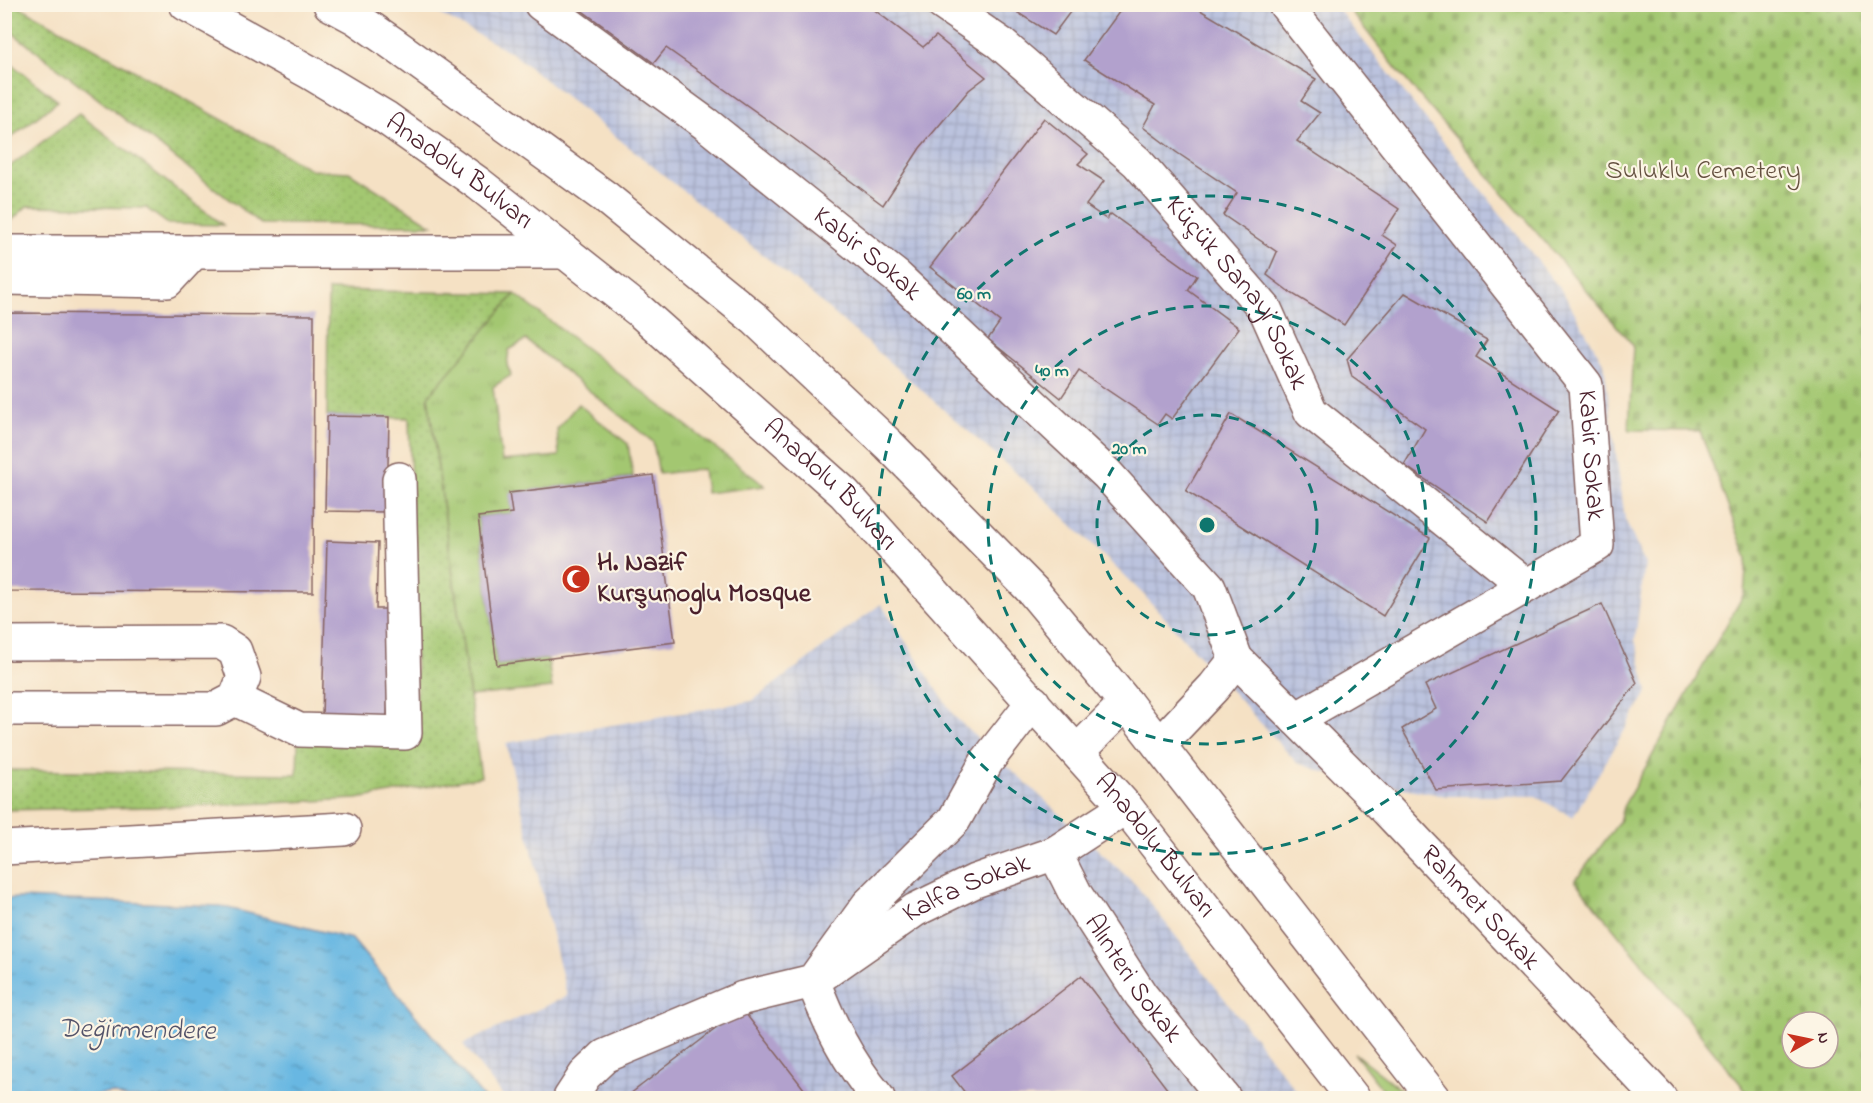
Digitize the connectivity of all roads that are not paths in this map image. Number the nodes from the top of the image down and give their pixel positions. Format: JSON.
{"nodes":[{"id":1,"x":186,"y":4,"type":"edge"},
{"id":2,"x":541,"y":4,"type":"edge"},
{"id":3,"x":943,"y":4,"type":"edge"},
{"id":4,"x":1285,"y":4,"type":"edge"},
{"id":5,"x":351,"y":9,"type":"edge"},
{"id":6,"x":4,"y":252,"type":"edge"},
{"id":7,"x":194,"y":252,"type":"junction"},
{"id":8,"x":565,"y":252,"type":"junction"},
{"id":9,"x":4,"y":278,"type":"edge"},
{"id":10,"x":399,"y":478,"type":"dead end"},
{"id":11,"x":1526,"y":586,"type":"junction"},
{"id":12,"x":4,"y":643,"type":"edge"},
{"id":13,"x":1236,"y":659,"type":"junction"},
{"id":14,"x":235,"y":699,"type":"junction"},
{"id":15,"x":1033,"y":702,"type":"junction"},
{"id":16,"x":1126,"y":703,"type":"junction"},
{"id":17,"x":4,"y":709,"type":"edge"},
{"id":18,"x":1296,"y":719,"type":"junction"},
{"id":19,"x":1159,"y":745,"type":"junction"},
{"id":20,"x":1077,"y":752,"type":"junction"},
{"id":21,"x":1126,"y":807,"type":"junction"},
{"id":22,"x":344,"y":829,"type":"dead end"},
{"id":23,"x":4,"y":848,"type":"edge"},
{"id":24,"x":1055,"y":852,"type":"junction"},
{"id":25,"x":813,"y":981,"type":"junction"},
{"id":26,"x":570,"y":1098,"type":"edge"},
{"id":27,"x":878,"y":1098,"type":"edge"},
{"id":28,"x":1224,"y":1098,"type":"edge"},
{"id":29,"x":1353,"y":1098,"type":"edge"},
{"id":30,"x":1434,"y":1098,"type":"edge"},
{"id":31,"x":1660,"y":1098,"type":"edge"}],
"edges":[{"from":1,"to":8,"type":"main road","name":"Anadolu Bulvarı"},
{"from":2,"to":13,"type":"main road","name":"Kabir Sokak"},
{"from":3,"to":11,"type":"main road","name":"Küçük Sanayi Sokak"},
{"from":4,"to":11,"type":"main road","name":"Kabir Sokak"},
{"from":5,"to":16,"type":"main road"},
{"from":6,"to":7,"type":"main road"},
{"from":7,"to":8,"type":"main road"},
{"from":7,"to":9,"type":"main road"},
{"from":8,"to":15,"type":"main road","name":"Anadolu Bulvarı"},
{"from":10,"to":14,"type":"main road"},
{"from":11,"to":18,"type":"main road","name":"Kabir Sokak"},
{"from":12,"to":14,"type":"main road"},
{"from":13,"to":18,"type":"main road","name":"Kabir Sokak"},
{"from":13,"to":19,"type":"main road"},
{"from":14,"to":17,"type":"main road"},
{"from":15,"to":20,"type":"main road","name":"Anadolu Bulvarı"},
{"from":15,"to":25,"type":"main road","name":"Kalfa Sokak"},
{"from":16,"to":19,"type":"main road"},
{"from":16,"to":20,"type":"main road"},
{"from":18,"to":31,"type":"main road","name":"Rahmet Sokak"},
{"from":19,"to":30,"type":"main road"},
{"from":20,"to":21,"type":"main road","name":"Anadolu Bulvarı"},
{"from":21,"to":24,"type":"main road","name":"Kalfa Sokak"},
{"from":21,"to":29,"type":"main road","name":"Anadolu Bulvarı"},
{"from":22,"to":23,"type":"main road"},
{"from":24,"to":25,"type":"main road","name":"Kalfa Sokak"},
{"from":24,"to":28,"type":"main road","name":"Alınteri Sokak"},
{"from":25,"to":26,"type":"main road","name":"Kalfa Sokak"},
{"from":25,"to":27,"type":"main road"}]}
